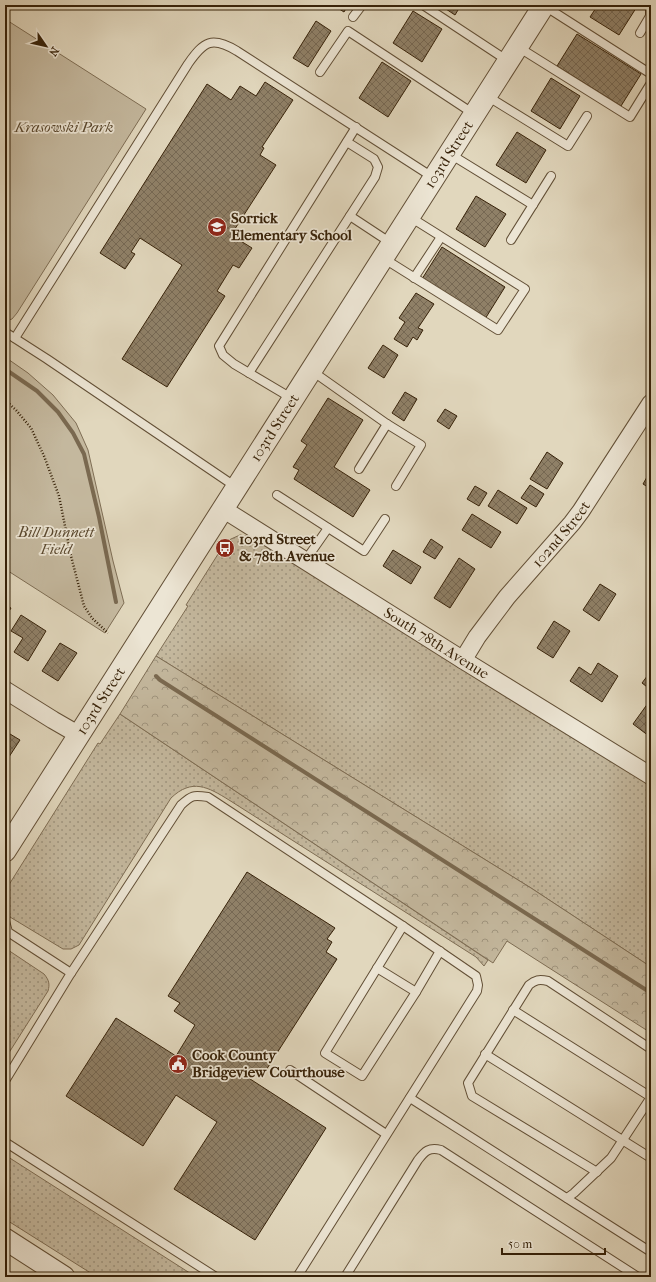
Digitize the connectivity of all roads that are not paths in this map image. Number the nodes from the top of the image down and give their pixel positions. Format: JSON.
{"nodes":[{"id":1,"x":362,"y":5,"type":"edge"},
{"id":2,"x":424,"y":5,"type":"edge"},
{"id":3,"x":543,"y":5,"type":"edge"},
{"id":4,"x":650,"y":5,"type":"edge"},
{"id":5,"x":353,"y":17,"type":"dead end"},
{"id":6,"x":640,"y":33,"type":"dead end"},
{"id":7,"x":513,"y":54,"type":"junction"},
{"id":8,"x":320,"y":72,"type":"dead end"},
{"id":9,"x":651,"y":74,"type":"edge"},
{"id":10,"x":651,"y":83,"type":"edge"},
{"id":11,"x":486,"y":96,"type":"junction"},
{"id":12,"x":474,"y":114,"type":"junction"},
{"id":13,"x":587,"y":116,"type":"dead end"},
{"id":14,"x":356,"y":127,"type":"junction"},
{"id":15,"x":347,"y":142,"type":"junction"},
{"id":16,"x":450,"y":154,"type":"junction"},
{"id":17,"x":551,"y":176,"type":"dead end"},
{"id":18,"x":434,"y":178,"type":"junction"},
{"id":19,"x":532,"y":205,"type":"junction"},
{"id":20,"x":350,"y":216,"type":"junction"},
{"id":21,"x":409,"y":217,"type":"junction"},
{"id":22,"x":441,"y":237,"type":"junction"},
{"id":23,"x":511,"y":240,"type":"dead end"},
{"id":24,"x":388,"y":251,"type":"junction"},
{"id":25,"x":414,"y":278,"type":"junction"},
{"id":26,"x":5,"y":332,"type":"edge"},
{"id":27,"x":15,"y":338,"type":"junction"},
{"id":28,"x":311,"y":371,"type":"junction"},
{"id":29,"x":249,"y":373,"type":"junction"},
{"id":30,"x":293,"y":399,"type":"junction"},
{"id":31,"x":651,"y":403,"type":"edge"},
{"id":32,"x":387,"y":424,"type":"junction"},
{"id":33,"x":359,"y":469,"type":"dead end"},
{"id":34,"x":396,"y":486,"type":"dead end"},
{"id":35,"x":237,"y":487,"type":"junction"},
{"id":36,"x":277,"y":495,"type":"dead end"},
{"id":37,"x":223,"y":509,"type":"junction"},
{"id":38,"x":385,"y":519,"type":"dead end"},
{"id":39,"x":328,"y":528,"type":"junction"},
{"id":40,"x":305,"y":561,"type":"junction"},
{"id":41,"x":463,"y":660,"type":"junction"},
{"id":42,"x":5,"y":690,"type":"edge"},
{"id":43,"x":79,"y":734,"type":"junction"},
{"id":44,"x":651,"y":776,"type":"edge"},
{"id":45,"x":5,"y":851,"type":"edge"},
{"id":46,"x":5,"y":921,"type":"edge"},
{"id":47,"x":403,"y":926,"type":"junction"},
{"id":48,"x":7,"y":933,"type":"edge"},
{"id":49,"x":440,"y":951,"type":"junction"},
{"id":50,"x":377,"y":968,"type":"junction"},
{"id":51,"x":71,"y":973,"type":"junction"},
{"id":52,"x":416,"y":992,"type":"junction"},
{"id":53,"x":514,"y":1010,"type":"junction"},
{"id":54,"x":651,"y":1049,"type":"edge"},
{"id":55,"x":485,"y":1054,"type":"junction"},
{"id":56,"x":290,"y":1070,"type":"dead end"},
{"id":57,"x":5,"y":1080,"type":"edge"},
{"id":58,"x":651,"y":1097,"type":"edge"},
{"id":59,"x":410,"y":1098,"type":"junction"},
{"id":60,"x":386,"y":1134,"type":"junction"},
{"id":61,"x":623,"y":1140,"type":"junction"},
{"id":62,"x":5,"y":1142,"type":"edge"},
{"id":63,"x":651,"y":1158,"type":"edge"},
{"id":64,"x":597,"y":1172,"type":"junction"},
{"id":65,"x":567,"y":1198,"type":"junction"},
{"id":66,"x":5,"y":1239,"type":"edge"},
{"id":67,"x":651,"y":1252,"type":"edge"},
{"id":68,"x":42,"y":1271,"type":"edge"},
{"id":69,"x":636,"y":1276,"type":"edge"},
{"id":70,"x":64,"y":1277,"type":"edge"},
{"id":71,"x":216,"y":1277,"type":"edge"},
{"id":72,"x":297,"y":1277,"type":"edge"},
{"id":73,"x":345,"y":1277,"type":"edge"}],
"edges":[{"from":1,"to":5,"type":"lane"},
{"from":2,"to":7,"type":"lane"},
{"from":3,"to":7,"type":"street","name":"103rd Street"},
{"from":3,"to":9,"type":"lane"},
{"from":4,"to":6,"type":"lane"},
{"from":7,"to":10,"type":"lane"},
{"from":7,"to":11,"type":"street","name":"103rd Street"},
{"from":8,"to":12,"type":"lane"},
{"from":11,"to":12,"type":"street","name":"103rd Street"},
{"from":11,"to":13,"type":"lane"},
{"from":12,"to":16,"type":"street","name":"103rd Street"},
{"from":14,"to":15,"type":"lane"},
{"from":14,"to":18,"type":"lane"},
{"from":14,"to":27,"type":"lane"},
{"from":15,"to":20,"type":"lane"},
{"from":15,"to":29,"type":"lane"},
{"from":16,"to":18,"type":"street","name":"103rd Street"},
{"from":16,"to":19,"type":"lane"},
{"from":17,"to":19,"type":"lane"},
{"from":18,"to":21,"type":"street","name":"103rd Street"},
{"from":19,"to":23,"type":"lane"},
{"from":20,"to":24,"type":"lane"},
{"from":20,"to":29,"type":"lane"},
{"from":21,"to":22,"type":"lane"},
{"from":21,"to":24,"type":"street","name":"103rd Street"},
{"from":22,"to":25,"type":"lane"},
{"from":22,"to":25,"type":"lane"},
{"from":24,"to":25,"type":"lane"},
{"from":24,"to":28,"type":"street","name":"103rd Street"},
{"from":26,"to":27,"type":"lane"},
{"from":27,"to":35,"type":"lane"},
{"from":28,"to":30,"type":"street","name":"103rd Street"},
{"from":28,"to":32,"type":"lane"},
{"from":29,"to":30,"type":"lane"},
{"from":30,"to":35,"type":"street","name":"103rd Street"},
{"from":31,"to":41,"type":"street","name":"102nd Street"},
{"from":32,"to":33,"type":"lane"},
{"from":32,"to":34,"type":"lane"},
{"from":35,"to":37,"type":"street","name":"103rd Street"},
{"from":36,"to":39,"type":"lane"},
{"from":37,"to":40,"type":"street","name":"South 78th Avenue"},
{"from":37,"to":43,"type":"street","name":"103rd Street"},
{"from":38,"to":39,"type":"lane"},
{"from":39,"to":40,"type":"lane"},
{"from":40,"to":41,"type":"street","name":"South 78th Avenue"},
{"from":41,"to":44,"type":"street","name":"South 78th Avenue"},
{"from":42,"to":43,"type":"street"},
{"from":43,"to":45,"type":"street","name":"103rd Street"},
{"from":46,"to":48,"type":"lane"},
{"from":47,"to":49,"type":"lane"},
{"from":47,"to":50,"type":"lane"},
{"from":47,"to":51,"type":"lane"},
{"from":48,"to":51,"type":"lane"},
{"from":49,"to":52,"type":"lane"},
{"from":49,"to":59,"type":"lane"},
{"from":50,"to":52,"type":"lane"},
{"from":50,"to":52,"type":"lane"},
{"from":51,"to":57,"type":"lane"},
{"from":53,"to":54,"type":"lane"},
{"from":53,"to":55,"type":"lane"},
{"from":53,"to":58,"type":"lane"},
{"from":55,"to":61,"type":"lane"},
{"from":55,"to":64,"type":"lane"},
{"from":56,"to":60,"type":"lane"},
{"from":58,"to":61,"type":"lane"},
{"from":59,"to":60,"type":"lane"},
{"from":59,"to":65,"type":"lane"},
{"from":60,"to":72,"type":"lane"},
{"from":61,"to":63,"type":"lane"},
{"from":61,"to":64,"type":"lane"},
{"from":62,"to":71,"type":"lane"},
{"from":64,"to":65,"type":"lane"},
{"from":65,"to":67,"type":"lane"},
{"from":66,"to":68,"type":"street"},
{"from":68,"to":70,"type":"street"},
{"from":69,"to":73,"type":"lane"}]}
